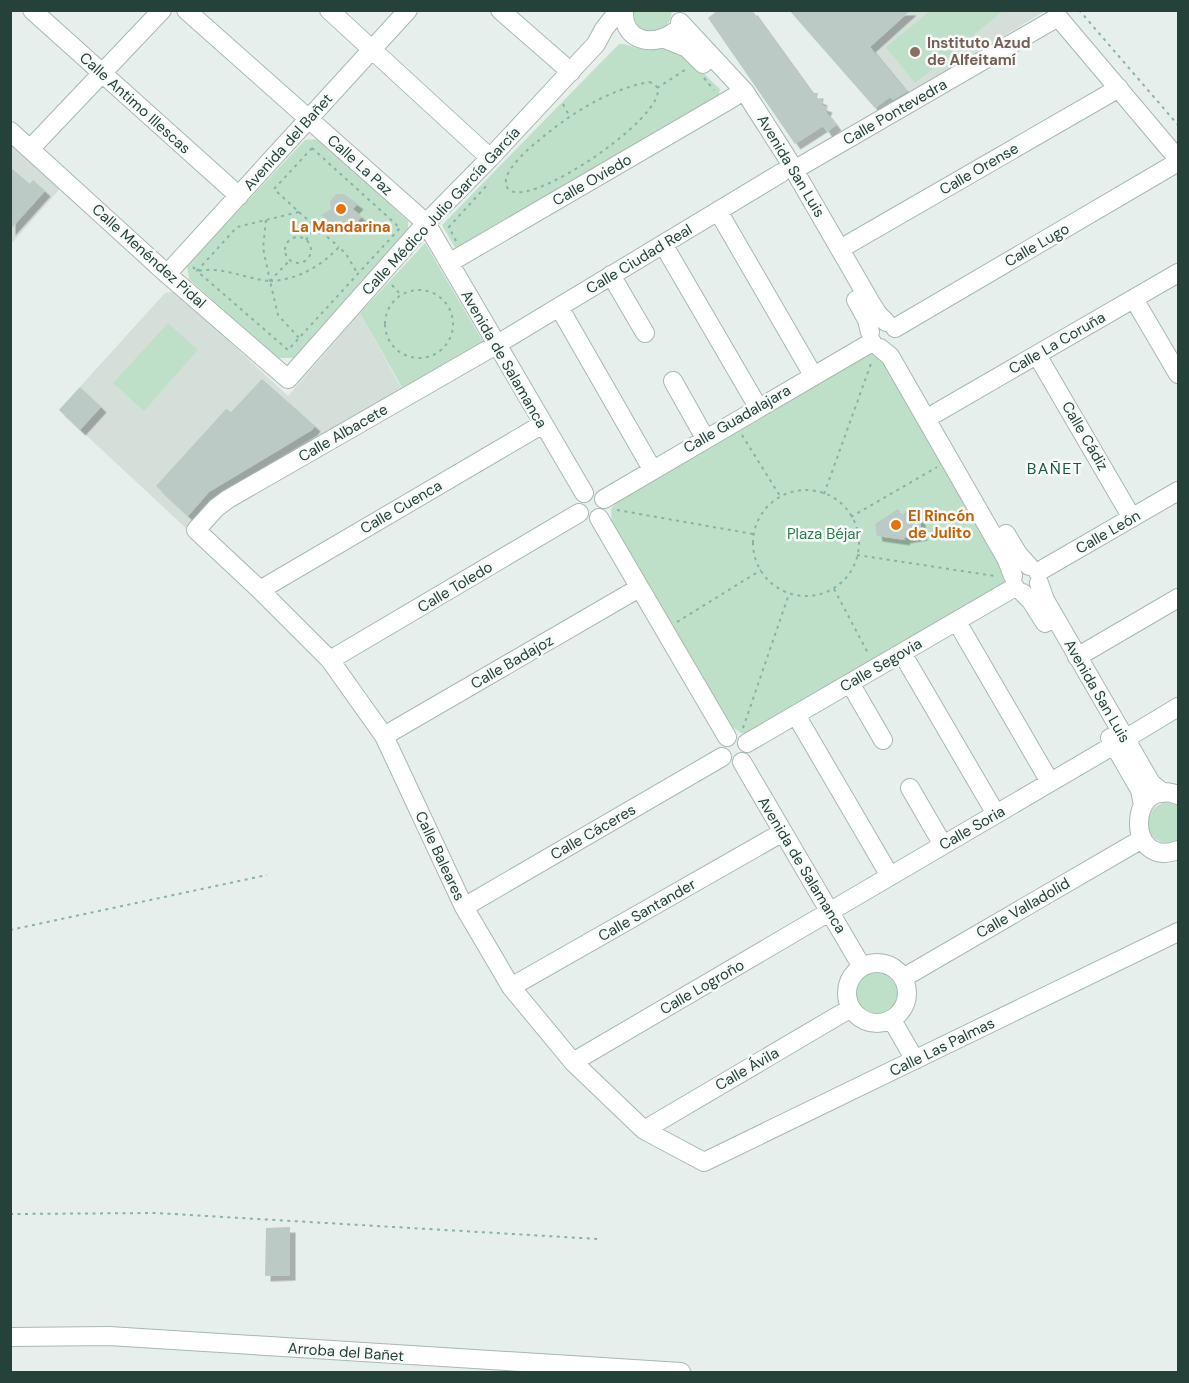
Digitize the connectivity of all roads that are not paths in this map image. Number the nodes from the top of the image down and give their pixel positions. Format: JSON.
{"nodes":[{"id":1,"x":32,"y":10,"type":"edge"},
{"id":2,"x":162,"y":10,"type":"edge"},
{"id":3,"x":186,"y":10,"type":"edge"},
{"id":4,"x":329,"y":10,"type":"edge"},
{"id":5,"x":408,"y":10,"type":"edge"},
{"id":6,"x":500,"y":10,"type":"edge"},
{"id":7,"x":619,"y":10,"type":"edge"},
{"id":8,"x":624,"y":10,"type":"edge"},
{"id":9,"x":680,"y":16,"type":"edge"},
{"id":10,"x":633,"y":34,"type":"junction"},
{"id":11,"x":665,"y":39,"type":"junction"},
{"id":12,"x":596,"y":44,"type":"junction"},
{"id":13,"x":372,"y":50,"type":"junction"},
{"id":14,"x":571,"y":72,"type":"junction"},
{"id":15,"x":102,"y":73,"type":"junction"},
{"id":16,"x":1119,"y":88,"type":"junction"},
{"id":17,"x":728,"y":100,"type":"junction"},
{"id":18,"x":309,"y":119,"type":"junction"},
{"id":19,"x":10,"y":131,"type":"edge"},
{"id":20,"x":30,"y":149,"type":"junction"},
{"id":21,"x":490,"y":158,"type":"junction"},
{"id":22,"x":1179,"y":161,"type":"edge"},
{"id":23,"x":788,"y":172,"type":"junction"},
{"id":24,"x":239,"y":196,"type":"junction"},
{"id":25,"x":718,"y":211,"type":"junction"},
{"id":26,"x":426,"y":223,"type":"junction"},
{"id":27,"x":663,"y":244,"type":"junction"},
{"id":28,"x":840,"y":249,"type":"junction"},
{"id":29,"x":449,"y":263,"type":"junction"},
{"id":30,"x":1179,"y":273,"type":"edge"},
{"id":31,"x":167,"y":274,"type":"junction"},
{"id":32,"x":611,"y":276,"type":"junction"},
{"id":33,"x":1134,"y":298,"type":"junction"},
{"id":34,"x":559,"y":307,"type":"junction"},
{"id":35,"x":892,"y":329,"type":"junction"},
{"id":36,"x":645,"y":333,"type":"dead end"},
{"id":37,"x":875,"y":342,"type":"junction"},
{"id":38,"x":496,"y":345,"type":"junction"},
{"id":39,"x":1037,"y":355,"type":"junction"},
{"id":40,"x":1179,"y":374,"type":"edge"},
{"id":41,"x":813,"y":375,"type":"junction"},
{"id":42,"x":288,"y":379,"type":"joint"},
{"id":43,"x":673,"y":381,"type":"dead end"},
{"id":44,"x":758,"y":407,"type":"junction"},
{"id":45,"x":936,"y":413,"type":"junction"},
{"id":46,"x":543,"y":424,"type":"junction"},
{"id":47,"x":705,"y":438,"type":"junction"},
{"id":48,"x":652,"y":468,"type":"junction"},
{"id":49,"x":1179,"y":491,"type":"edge"},
{"id":50,"x":584,"y":493,"type":"junction"},
{"id":51,"x":603,"y":508,"type":"junction"},
{"id":52,"x":579,"y":513,"type":"junction"},
{"id":53,"x":1132,"y":518,"type":"junction"},
{"id":54,"x":196,"y":530,"type":"joint"},
{"id":55,"x":1035,"y":574,"type":"junction"},
{"id":56,"x":1016,"y":584,"type":"junction"},
{"id":57,"x":639,"y":588,"type":"junction"},
{"id":58,"x":260,"y":590,"type":"junction"},
{"id":59,"x":1179,"y":598,"type":"edge"},
{"id":60,"x":957,"y":622,"type":"junction"},
{"id":61,"x":902,"y":653,"type":"junction"},
{"id":62,"x":1077,"y":657,"type":"junction"},
{"id":63,"x":330,"y":660,"type":"junction"},
{"id":64,"x":850,"y":683,"type":"junction"},
{"id":65,"x":1179,"y":707,"type":"edge"},
{"id":66,"x":796,"y":715,"type":"junction"},
{"id":67,"x":384,"y":736,"type":"junction"},
{"id":68,"x":738,"y":739,"type":"junction"},
{"id":69,"x":883,"y":740,"type":"dead end"},
{"id":70,"x":1119,"y":742,"type":"junction"},
{"id":71,"x":722,"y":757,"type":"junction"},
{"id":72,"x":742,"y":762,"type":"junction"},
{"id":73,"x":1050,"y":782,"type":"junction"},
{"id":74,"x":910,"y":788,"type":"dead end"},
{"id":75,"x":1171,"y":794,"type":"edge"},
{"id":76,"x":1143,"y":805,"type":"junction"},
{"id":77,"x":996,"y":814,"type":"junction"},
{"id":78,"x":783,"y":832,"type":"junction"},
{"id":79,"x":1142,"y":839,"type":"junction"},
{"id":80,"x":943,"y":845,"type":"junction"},
{"id":81,"x":1177,"y":853,"type":"edge"},
{"id":82,"x":890,"y":876,"type":"junction"},
{"id":83,"x":464,"y":907,"type":"junction"},
{"id":84,"x":830,"y":912,"type":"junction"},
{"id":85,"x":1179,"y":932,"type":"edge"},
{"id":86,"x":862,"y":967,"type":"junction"},
{"id":87,"x":903,"y":978,"type":"junction"},
{"id":88,"x":511,"y":987,"type":"junction"},
{"id":89,"x":851,"y":1008,"type":"junction"},
{"id":90,"x":892,"y":1020,"type":"junction"},
{"id":91,"x":915,"y":1060,"type":"junction"},
{"id":92,"x":573,"y":1062,"type":"junction"},
{"id":93,"x":644,"y":1130,"type":"junction"},
{"id":94,"x":704,"y":1162,"type":"joint"},
{"id":95,"x":10,"y":1337,"type":"edge"},
{"id":96,"x":681,"y":1372,"type":"edge"}],
"edges":[{"from":1,"to":15,"type":"street","name":"Calle Antimo Illescas"},
{"from":2,"to":15,"type":"street"},
{"from":3,"to":18,"type":"street","name":"Calle La Paz"},
{"from":4,"to":13,"type":"street"},
{"from":5,"to":13,"type":"street","name":"Avenida del Bañet"},
{"from":6,"to":14,"type":"street"},
{"from":7,"to":12,"type":"street","name":"Calle Médico Julio García García"},
{"from":8,"to":10,"type":"street"},
{"from":9,"to":11,"type":"street"},
{"from":9,"to":23,"type":"street","name":"Avenida San Luis"},
{"from":10,"to":11,"type":"street"},
{"from":10,"to":12,"type":"street","name":"Calle Médico Julio García García"},
{"from":11,"to":17,"type":"street","name":"Avenida San Luis"},
{"from":12,"to":14,"type":"street","name":"Calle Médico Julio García García"},
{"from":13,"to":18,"type":"street","name":"Avenida del Bañet"},
{"from":13,"to":21,"type":"street"},
{"from":14,"to":21,"type":"street","name":"Calle Médico Julio García García"},
{"from":15,"to":20,"type":"street"},
{"from":15,"to":24,"type":"street","name":"Calle Antimo Illescas"},
{"from":16,"to":22,"type":"street"},
{"from":16,"to":23,"type":"street","name":"Calle Pontevedra"},
{"from":16,"to":28,"type":"street","name":"Calle Orense"},
{"from":17,"to":23,"type":"street","name":"Avenida San Luis"},
{"from":17,"to":29,"type":"street","name":"Calle Oviedo"},
{"from":18,"to":24,"type":"street","name":"Avenida del Bañet"},
{"from":18,"to":26,"type":"street","name":"Calle La Paz"},
{"from":19,"to":20,"type":"street","name":"Calle Menéndez Pidal"},
{"from":20,"to":31,"type":"street","name":"Calle Menéndez Pidal"},
{"from":21,"to":26,"type":"street","name":"Calle Médico Julio García García"},
{"from":22,"to":35,"type":"street","name":"Calle Lugo"},
{"from":23,"to":25,"type":"street","name":"Calle Ciudad Real"},
{"from":23,"to":28,"type":"street","name":"Avenida San Luis"},
{"from":23,"to":37,"type":"street","name":"Avenida San Luis"},
{"from":24,"to":31,"type":"street","name":"Avenida del Bañet"},
{"from":25,"to":27,"type":"street","name":"Calle Ciudad Real"},
{"from":25,"to":41,"type":"street"},
{"from":26,"to":29,"type":"street","name":"Avenida de Salamanca"},
{"from":26,"to":42,"type":"street","name":"Calle Médico Julio García García"},
{"from":27,"to":32,"type":"street","name":"Calle Ciudad Real"},
{"from":27,"to":44,"type":"street"},
{"from":28,"to":35,"type":"street","name":"Avenida San Luis"},
{"from":29,"to":38,"type":"street","name":"Avenida de Salamanca"},
{"from":30,"to":33,"type":"street","name":"Calle La Coruña"},
{"from":31,"to":42,"type":"street","name":"Calle Menéndez Pidal"},
{"from":32,"to":34,"type":"street","name":"Calle Ciudad Real"},
{"from":32,"to":36,"type":"street"},
{"from":33,"to":39,"type":"street","name":"Calle La Coruña"},
{"from":33,"to":40,"type":"street"},
{"from":34,"to":38,"type":"street","name":"Calle Ciudad Real"},
{"from":34,"to":48,"type":"street"},
{"from":35,"to":37,"type":"street"},
{"from":35,"to":37,"type":"street"},
{"from":35,"to":45,"type":"street","name":"Avenida San Luis"},
{"from":37,"to":41,"type":"street","name":"Calle Guadalajara"},
{"from":37,"to":56,"type":"street","name":"Avenida San Luis"},
{"from":38,"to":46,"type":"street","name":"Avenida de Salamanca"},
{"from":38,"to":54,"type":"street","name":"Calle Albacete"},
{"from":39,"to":45,"type":"street","name":"Calle La Coruña"},
{"from":39,"to":53,"type":"street","name":"Calle Cádiz"},
{"from":41,"to":44,"type":"street","name":"Calle Guadalajara"},
{"from":43,"to":47,"type":"street"},
{"from":44,"to":47,"type":"street","name":"Calle Guadalajara"},
{"from":45,"to":55,"type":"street","name":"Avenida San Luis"},
{"from":46,"to":50,"type":"street","name":"Avenida de Salamanca"},
{"from":46,"to":58,"type":"street","name":"Calle Cuenca"},
{"from":47,"to":48,"type":"street","name":"Calle Guadalajara"},
{"from":48,"to":51,"type":"street","name":"Calle Guadalajara"},
{"from":49,"to":53,"type":"street","name":"Calle León"},
{"from":50,"to":51,"type":"street"},
{"from":50,"to":52,"type":"street"},
{"from":51,"to":52,"type":"street"},
{"from":51,"to":57,"type":"street"},
{"from":52,"to":63,"type":"street","name":"Calle Toledo"},
{"from":53,"to":55,"type":"street","name":"Calle León"},
{"from":54,"to":58,"type":"street","name":"Calle Baleares"},
{"from":55,"to":56,"type":"street"},
{"from":55,"to":56,"type":"street"},
{"from":55,"to":62,"type":"street","name":"Avenida San Luis"},
{"from":56,"to":60,"type":"street","name":"Calle Segovia"},
{"from":56,"to":70,"type":"street","name":"Avenida San Luis"},
{"from":57,"to":67,"type":"street","name":"Calle Badajoz"},
{"from":57,"to":68,"type":"street"},
{"from":58,"to":63,"type":"street","name":"Calle Baleares"},
{"from":59,"to":62,"type":"street"},
{"from":60,"to":61,"type":"street","name":"Calle Segovia"},
{"from":60,"to":73,"type":"street"},
{"from":61,"to":64,"type":"street","name":"Calle Segovia"},
{"from":61,"to":77,"type":"street"},
{"from":62,"to":70,"type":"street","name":"Avenida San Luis"},
{"from":63,"to":67,"type":"street","name":"Calle Baleares"},
{"from":64,"to":66,"type":"street","name":"Calle Segovia"},
{"from":64,"to":69,"type":"street"},
{"from":65,"to":70,"type":"street","name":"Calle Soria"},
{"from":66,"to":68,"type":"street","name":"Calle Segovia"},
{"from":66,"to":82,"type":"street"},
{"from":67,"to":83,"type":"street","name":"Calle Baleares"},
{"from":68,"to":71,"type":"street"},
{"from":68,"to":72,"type":"street"},
{"from":70,"to":73,"type":"street","name":"Calle Soria"},
{"from":70,"to":75,"type":"street","name":"Avenida San Luis"},
{"from":70,"to":76,"type":"street","name":"Avenida San Luis"},
{"from":71,"to":72,"type":"street"},
{"from":71,"to":83,"type":"street","name":"Calle Cáceres"},
{"from":72,"to":78,"type":"street","name":"Avenida de Salamanca"},
{"from":73,"to":77,"type":"street","name":"Calle Soria"},
{"from":74,"to":80,"type":"street"},
{"from":75,"to":76,"type":"street"},
{"from":76,"to":79,"type":"street"},
{"from":77,"to":80,"type":"street","name":"Calle Soria"},
{"from":78,"to":84,"type":"street","name":"Avenida de Salamanca"},
{"from":78,"to":88,"type":"street","name":"Calle Santander"},
{"from":79,"to":81,"type":"street"},
{"from":79,"to":87,"type":"street","name":"Calle Valladolid"},
{"from":80,"to":82,"type":"street","name":"Calle Soria"},
{"from":82,"to":84,"type":"street","name":"Calle Soria"},
{"from":83,"to":88,"type":"street","name":"Calle Baleares"},
{"from":84,"to":86,"type":"street","name":"Avenida de Salamanca"},
{"from":84,"to":92,"type":"street","name":"Calle Logroño"},
{"from":85,"to":91,"type":"street","name":"Calle Las Palmas"},
{"from":86,"to":87,"type":"street"},
{"from":86,"to":89,"type":"street"},
{"from":87,"to":90,"type":"street"},
{"from":88,"to":92,"type":"street","name":"Calle Baleares"},
{"from":89,"to":90,"type":"street"},
{"from":89,"to":93,"type":"street","name":"Calle Ávila"},
{"from":90,"to":91,"type":"street"},
{"from":91,"to":94,"type":"street","name":"Calle Las Palmas"},
{"from":92,"to":93,"type":"street","name":"Calle Baleares"},
{"from":93,"to":94,"type":"street","name":"Calle Baleares"},
{"from":95,"to":96,"type":"street","name":"Arroba del Bañet"}]}
